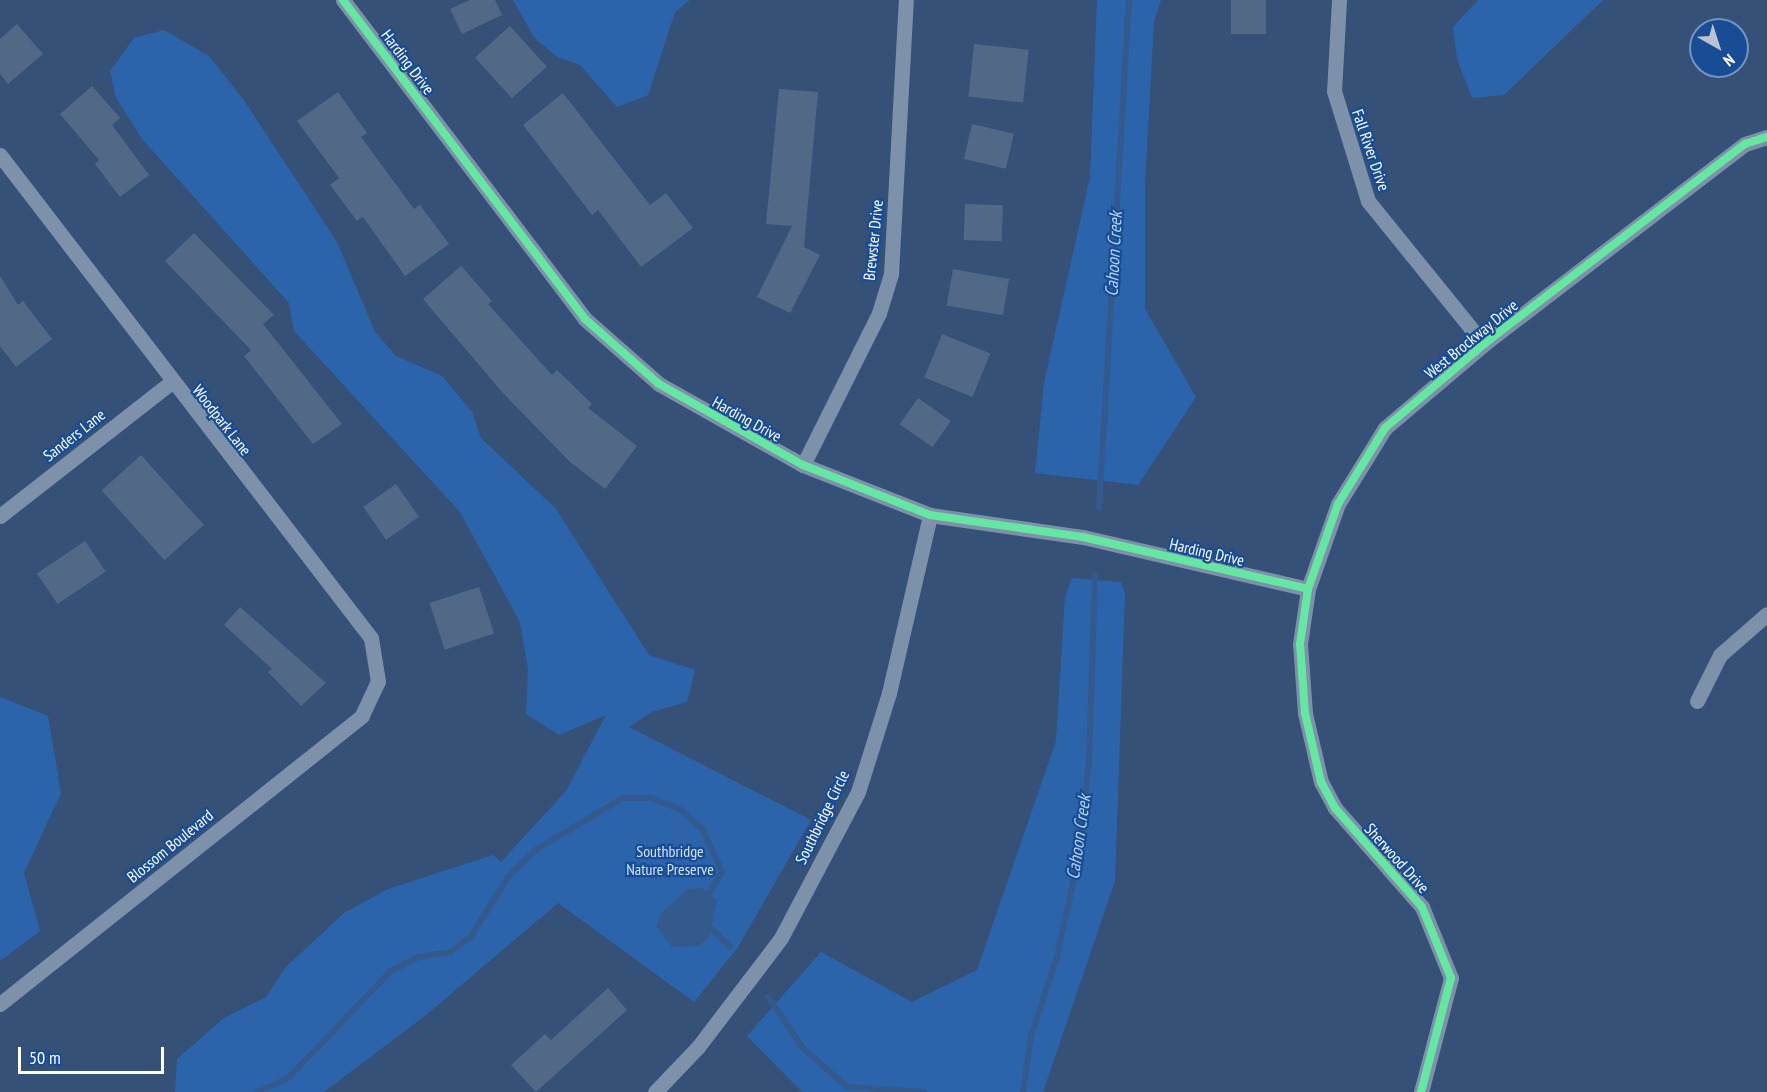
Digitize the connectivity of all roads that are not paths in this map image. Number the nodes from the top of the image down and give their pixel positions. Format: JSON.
{"nodes":[{"id":1,"x":343,"y":0,"type":"edge"},
{"id":2,"x":906,"y":0,"type":"edge"},
{"id":3,"x":1339,"y":0,"type":"edge"},
{"id":4,"x":1767,"y":137,"type":"edge"},
{"id":5,"x":0,"y":155,"type":"edge"},
{"id":6,"x":1484,"y":344,"type":"junction"},
{"id":7,"x":170,"y":383,"type":"junction"},
{"id":8,"x":803,"y":465,"type":"junction"},
{"id":9,"x":930,"y":515,"type":"junction"},
{"id":10,"x":0,"y":516,"type":"edge"},
{"id":11,"x":1308,"y":588,"type":"junction"},
{"id":12,"x":1767,"y":614,"type":"edge"},
{"id":13,"x":1300,"y":644,"type":"joint"},
{"id":14,"x":1696,"y":700,"type":"dead end"},
{"id":15,"x":362,"y":716,"type":"joint"},
{"id":16,"x":0,"y":1004,"type":"edge"},
{"id":17,"x":655,"y":1092,"type":"edge"},
{"id":18,"x":1421,"y":1092,"type":"edge"}],
"edges":[{"from":1,"to":8,"type":"street","name":"Harding Drive"},
{"from":2,"to":8,"type":"street","name":"Brewster Drive"},
{"from":3,"to":6,"type":"street","name":"Fall River Drive"},
{"from":4,"to":6,"type":"street","name":"West Brockway Drive"},
{"from":5,"to":7,"type":"street","name":"Woodpark Lane"},
{"from":6,"to":11,"type":"street","name":"West Brockway Drive"},
{"from":7,"to":10,"type":"street","name":"Sanders Lane"},
{"from":7,"to":15,"type":"street","name":"Woodpark Lane"},
{"from":8,"to":9,"type":"street","name":"Harding Drive"},
{"from":9,"to":11,"type":"street","name":"Harding Drive"},
{"from":9,"to":17,"type":"street","name":"Southbridge Circle"},
{"from":11,"to":13,"type":"street","name":"West Brockway Drive"},
{"from":12,"to":14,"type":"street"},
{"from":13,"to":18,"type":"street","name":"Sherwood Drive"},
{"from":15,"to":16,"type":"street","name":"Blossom Boulevard"}]}
